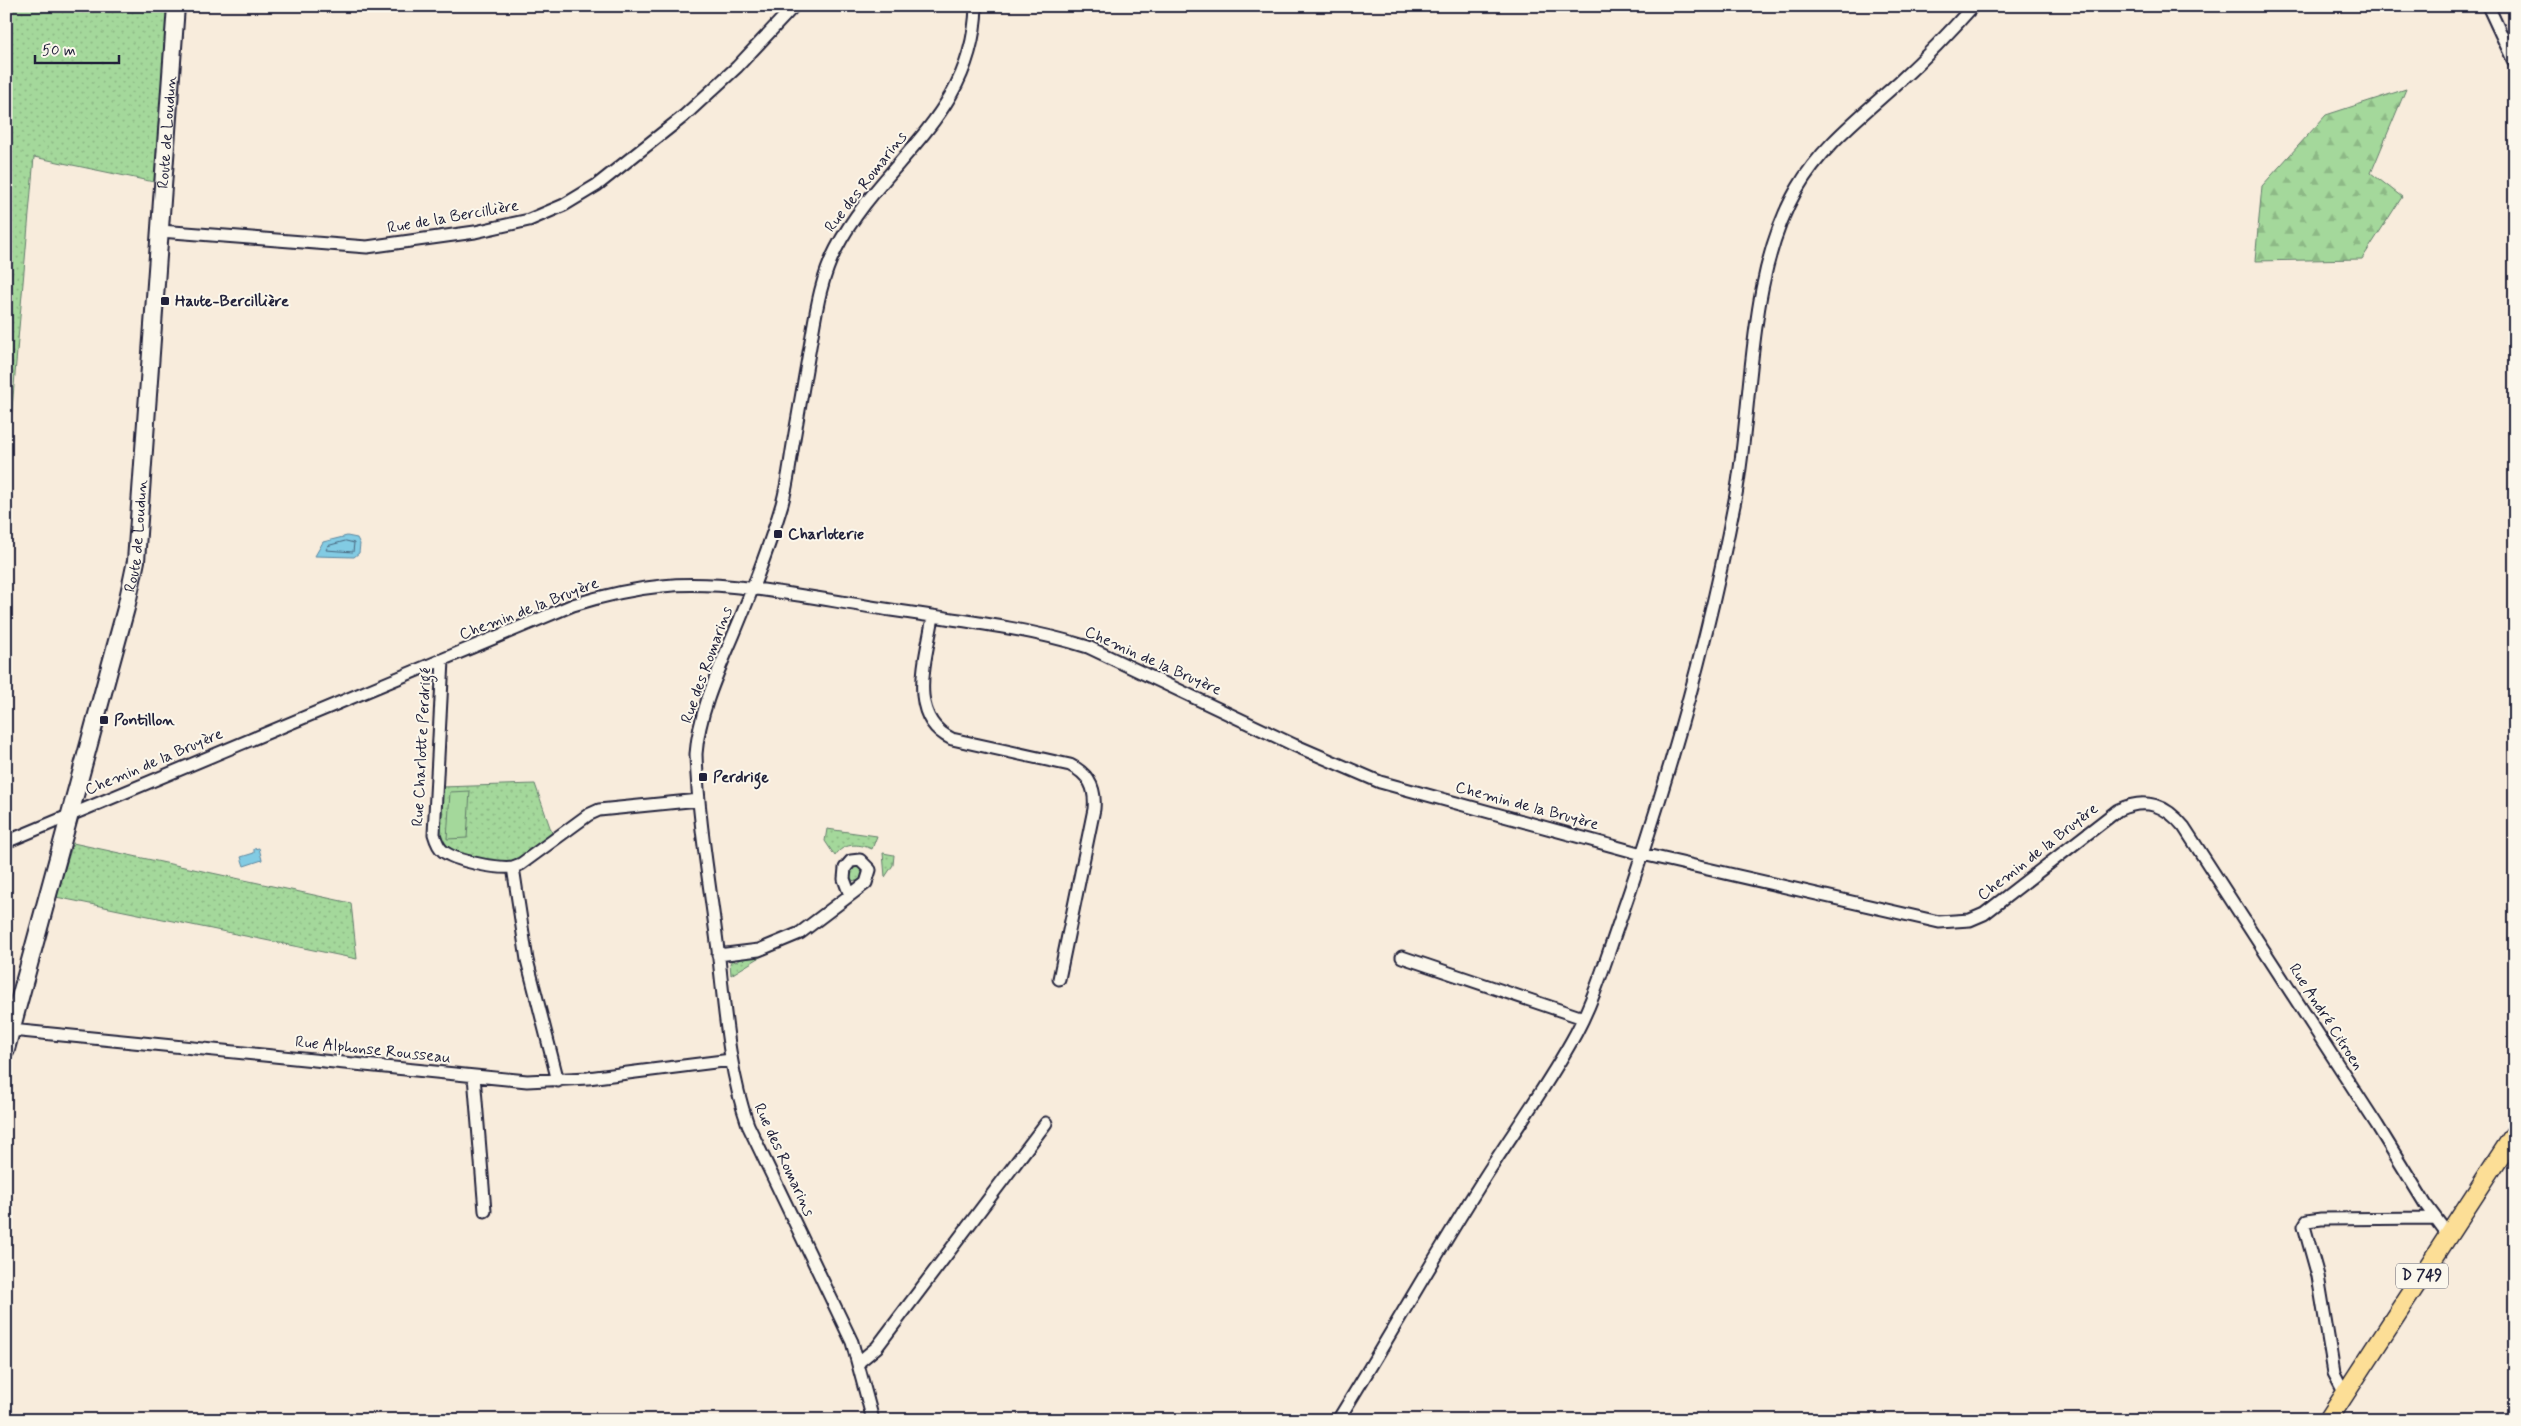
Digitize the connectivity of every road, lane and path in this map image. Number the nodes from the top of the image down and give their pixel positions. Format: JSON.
{"nodes":[{"id":1,"x":176,"y":6,"type":"edge"},
{"id":2,"x":794,"y":6,"type":"edge"},
{"id":3,"x":976,"y":6,"type":"edge"},
{"id":4,"x":1973,"y":6,"type":"edge"},
{"id":5,"x":2488,"y":6,"type":"edge"},
{"id":6,"x":2515,"y":64,"type":"edge"},
{"id":7,"x":160,"y":231,"type":"junction"},
{"id":8,"x":752,"y":590,"type":"junction"},
{"id":9,"x":933,"y":616,"type":"junction"},
{"id":10,"x":443,"y":660,"type":"junction"},
{"id":11,"x":699,"y":800,"type":"junction"},
{"id":12,"x":70,"y":815,"type":"junction"},
{"id":13,"x":2176,"y":817,"type":"joint"},
{"id":14,"x":6,"y":842,"type":"edge"},
{"id":15,"x":1642,"y":854,"type":"junction"},
{"id":16,"x":513,"y":867,"type":"junction"},
{"id":17,"x":850,"y":896,"type":"dead end"},
{"id":18,"x":718,"y":955,"type":"junction"},
{"id":19,"x":1402,"y":957,"type":"dead end"},
{"id":20,"x":1058,"y":979,"type":"dead end"},
{"id":21,"x":1583,"y":1018,"type":"junction"},
{"id":22,"x":11,"y":1030,"type":"junction"},
{"id":23,"x":6,"y":1049,"type":"edge"},
{"id":24,"x":731,"y":1060,"type":"junction"},
{"id":25,"x":474,"y":1076,"type":"junction"},
{"id":26,"x":558,"y":1080,"type":"junction"},
{"id":27,"x":1046,"y":1122,"type":"dead end"},
{"id":28,"x":2515,"y":1133,"type":"edge"},
{"id":29,"x":485,"y":1210,"type":"dead end"},
{"id":30,"x":2434,"y":1218,"type":"junction"},
{"id":31,"x":2448,"y":1236,"type":"junction"},
{"id":32,"x":859,"y":1362,"type":"junction"},
{"id":33,"x":2345,"y":1394,"type":"junction"},
{"id":34,"x":873,"y":1420,"type":"edge"},
{"id":35,"x":1338,"y":1420,"type":"edge"},
{"id":36,"x":2328,"y":1420,"type":"edge"}],
"edges":[{"from":1,"to":7,"type":"main road","name":"Route de Loudun"},
{"from":2,"to":7,"type":"street","name":"Rue de la Bercillière"},
{"from":3,"to":8,"type":"street","name":"Rue des Romarins"},
{"from":4,"to":15,"type":"street"},
{"from":5,"to":6,"type":"street"},
{"from":7,"to":12,"type":"main road","name":"Route de Loudun"},
{"from":8,"to":9,"type":"street","name":"Chemin de la Bruyère"},
{"from":8,"to":10,"type":"street","name":"Chemin de la Bruyère"},
{"from":8,"to":11,"type":"street","name":"Rue des Romarins"},
{"from":9,"to":15,"type":"street","name":"Chemin de la Bruyère"},
{"from":9,"to":20,"type":"street"},
{"from":10,"to":12,"type":"street","name":"Chemin de la Bruyère"},
{"from":10,"to":16,"type":"street","name":"Rue Charlotte Perdrigé"},
{"from":11,"to":16,"type":"street"},
{"from":11,"to":18,"type":"street","name":"Rue des Romarins"},
{"from":12,"to":14,"type":"street","name":"Chemin de la Bruyère"},
{"from":12,"to":22,"type":"main road","name":"Route de Loudun"},
{"from":13,"to":15,"type":"street","name":"Chemin de la Bruyère"},
{"from":13,"to":30,"type":"street","name":"Rue André Citroen"},
{"from":15,"to":21,"type":"street"},
{"from":16,"to":26,"type":"street"},
{"from":17,"to":18,"type":"street"},
{"from":18,"to":24,"type":"street","name":"Rue des Romarins"},
{"from":19,"to":21,"type":"street"},
{"from":21,"to":35,"type":"street"},
{"from":22,"to":23,"type":"main road","name":"Route de Loudun"},
{"from":22,"to":25,"type":"street","name":"Rue Alphonse Rousseau"},
{"from":24,"to":26,"type":"street","name":"Rue Alphonse Rousseau"},
{"from":24,"to":32,"type":"street","name":"Rue des Romarins"},
{"from":25,"to":26,"type":"street","name":"Rue Alphonse Rousseau"},
{"from":25,"to":29,"type":"street"},
{"from":27,"to":32,"type":"street"},
{"from":28,"to":31,"type":"main road","number":"D 749"},
{"from":30,"to":31,"type":"street","name":"Rue André Citroen"},
{"from":30,"to":33,"type":"street"},
{"from":31,"to":33,"type":"main road","number":"D 749"},
{"from":32,"to":34,"type":"street","name":"Rue des Romarins"},
{"from":33,"to":36,"type":"main road","number":"D 749"}]}
